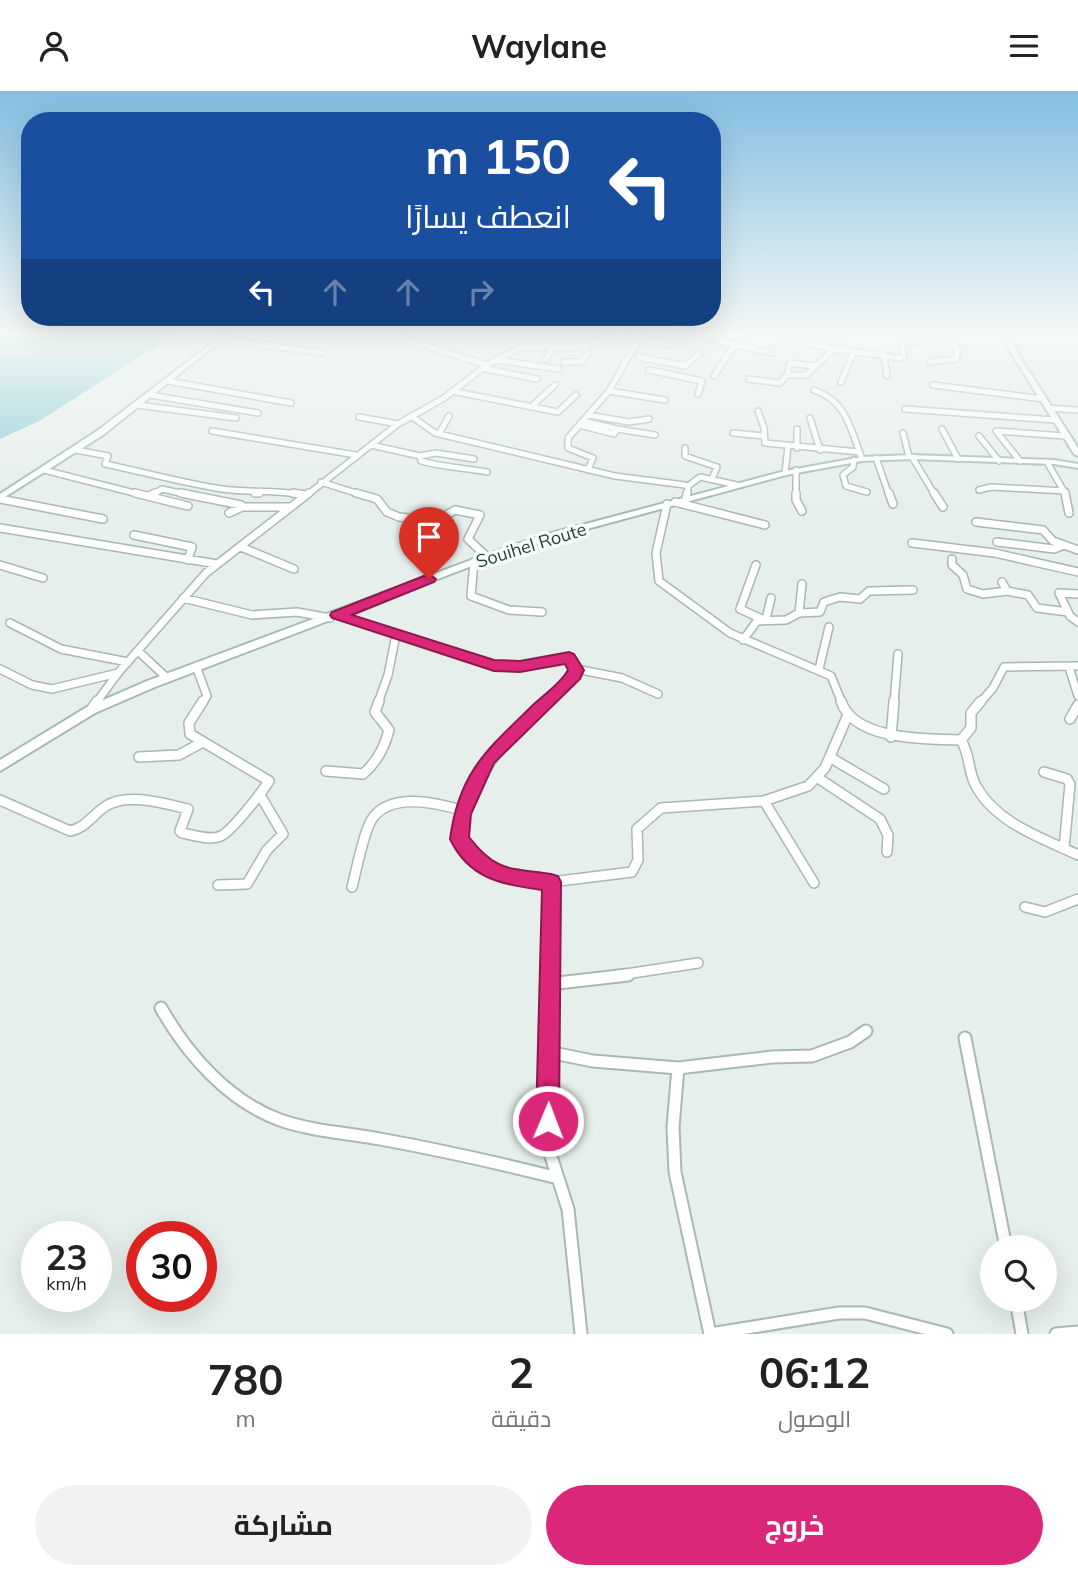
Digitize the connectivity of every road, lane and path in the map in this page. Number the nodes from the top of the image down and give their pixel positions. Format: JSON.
{"nodes":[{"id":1,"x":153,"y":393,"type":"edge"},
{"id":2,"x":235,"y":393,"type":"edge"},
{"id":3,"x":449,"y":393,"type":"edge"},
{"id":4,"x":462,"y":393,"type":"edge"},
{"id":5,"x":546,"y":393,"type":"edge"},
{"id":6,"x":607,"y":393,"type":"edge"},
{"id":7,"x":621,"y":393,"type":"edge"},
{"id":8,"x":823,"y":393,"type":"edge"},
{"id":9,"x":996,"y":393,"type":"edge"},
{"id":10,"x":1039,"y":393,"type":"edge"},
{"id":11,"x":150,"y":395,"type":"junction"},
{"id":12,"x":576,"y":395,"type":"dead end"},
{"id":13,"x":1043,"y":399,"type":"junction"},
{"id":14,"x":665,"y":400,"type":"dead end"},
{"id":15,"x":291,"y":403,"type":"dead end"},
{"id":16,"x":138,"y":405,"type":"junction"},
{"id":17,"x":531,"y":407,"type":"junction"},
{"id":18,"x":1048,"y":408,"type":"junction"},
{"id":19,"x":905,"y":409,"type":"dead end"},
{"id":20,"x":1078,"y":410,"type":"edge"},
{"id":21,"x":758,"y":411,"type":"dead end"},
{"id":22,"x":258,"y":414,"type":"dead end"},
{"id":23,"x":588,"y":415,"type":"junction"},
{"id":24,"x":449,"y":416,"type":"dead end"},
{"id":25,"x":359,"y":417,"type":"dead end"},
{"id":26,"x":411,"y":417,"type":"junction"},
{"id":27,"x":236,"y":418,"type":"dead end"},
{"id":28,"x":810,"y":418,"type":"dead end"},
{"id":29,"x":649,"y":419,"type":"dead end"},
{"id":30,"x":1055,"y":420,"type":"junction"},
{"id":31,"x":581,"y":423,"type":"junction"},
{"id":32,"x":398,"y":424,"type":"junction"},
{"id":33,"x":797,"y":429,"type":"dead end"},
{"id":34,"x":942,"y":429,"type":"dead end"},
{"id":35,"x":212,"y":431,"type":"dead end"},
{"id":36,"x":439,"y":433,"type":"junction"},
{"id":37,"x":733,"y":433,"type":"dead end"},
{"id":38,"x":903,"y":433,"type":"dead end"},
{"id":39,"x":655,"y":435,"type":"dead end"},
{"id":40,"x":763,"y":436,"type":"junction"},
{"id":41,"x":979,"y":436,"type":"dead end"},
{"id":42,"x":1065,"y":436,"type":"junction"},
{"id":43,"x":371,"y":445,"type":"junction"},
{"id":44,"x":788,"y":447,"type":"junction"},
{"id":45,"x":685,"y":448,"type":"dead end"},
{"id":46,"x":797,"y":448,"type":"junction"},
{"id":47,"x":76,"y":450,"type":"junction"},
{"id":48,"x":820,"y":450,"type":"junction"},
{"id":49,"x":1078,"y":454,"type":"edge"},
{"id":50,"x":356,"y":456,"type":"junction"},
{"id":51,"x":419,"y":456,"type":"junction"},
{"id":52,"x":859,"y":457,"type":"junction"},
{"id":53,"x":910,"y":457,"type":"junction"},
{"id":54,"x":876,"y":458,"type":"junction"},
{"id":55,"x":474,"y":459,"type":"dead end"},
{"id":56,"x":958,"y":459,"type":"junction"},
{"id":57,"x":999,"y":461,"type":"junction"},
{"id":58,"x":1020,"y":461,"type":"junction"},
{"id":59,"x":1051,"y":462,"type":"junction"},
{"id":60,"x":1078,"y":463,"type":"edge"},
{"id":61,"x":44,"y":470,"type":"junction"},
{"id":62,"x":588,"y":470,"type":"junction"},
{"id":63,"x":796,"y":470,"type":"junction"},
{"id":64,"x":487,"y":472,"type":"dead end"},
{"id":65,"x":785,"y":473,"type":"junction"},
{"id":66,"x":712,"y":479,"type":"junction"},
{"id":67,"x":321,"y":482,"type":"junction"},
{"id":68,"x":737,"y":485,"type":"junction"},
{"id":69,"x":688,"y":487,"type":"junction"},
{"id":70,"x":979,"y":490,"type":"dead end"},
{"id":71,"x":1065,"y":491,"type":"junction"},
{"id":72,"x":867,"y":492,"type":"dead end"},
{"id":73,"x":305,"y":495,"type":"junction"},
{"id":74,"x":149,"y":496,"type":"junction"},
{"id":75,"x":0,"y":498,"type":"edge"},
{"id":76,"x":685,"y":499,"type":"junction"},
{"id":77,"x":671,"y":503,"type":"junction"},
{"id":78,"x":893,"y":504,"type":"dead end"},
{"id":79,"x":241,"y":505,"type":"junction"},
{"id":80,"x":188,"y":506,"type":"dead end"},
{"id":81,"x":292,"y":506,"type":"junction"},
{"id":82,"x":943,"y":507,"type":"dead end"},
{"id":83,"x":802,"y":511,"type":"dead end"},
{"id":84,"x":229,"y":513,"type":"dead end"},
{"id":85,"x":1069,"y":513,"type":"dead end"},
{"id":86,"x":103,"y":519,"type":"dead end"},
{"id":87,"x":976,"y":522,"type":"dead end"},
{"id":88,"x":765,"y":525,"type":"dead end"},
{"id":89,"x":0,"y":528,"type":"edge"},
{"id":90,"x":134,"y":535,"type":"dead end"},
{"id":91,"x":997,"y":542,"type":"dead end"},
{"id":92,"x":912,"y":543,"type":"dead end"},
{"id":93,"x":1063,"y":545,"type":"junction"},
{"id":94,"x":241,"y":547,"type":"junction"},
{"id":95,"x":1078,"y":550,"type":"edge"},
{"id":96,"x":487,"y":557,"type":"junction"},
{"id":97,"x":952,"y":559,"type":"dead end"},
{"id":98,"x":188,"y":560,"type":"junction"},
{"id":99,"x":474,"y":562,"type":"junction"},
{"id":100,"x":218,"y":563,"type":"junction"},
{"id":101,"x":0,"y":565,"type":"edge"},
{"id":102,"x":756,"y":565,"type":"dead end"},
{"id":103,"x":294,"y":569,"type":"dead end"},
{"id":104,"x":1078,"y":572,"type":"edge"},
{"id":105,"x":43,"y":578,"type":"dead end"},
{"id":106,"x":1002,"y":582,"type":"dead end"},
{"id":107,"x":802,"y":584,"type":"dead end"},
{"id":108,"x":913,"y":590,"type":"dead end"},
{"id":109,"x":1007,"y":591,"type":"junction"},
{"id":110,"x":1078,"y":594,"type":"edge"},
{"id":111,"x":183,"y":597,"type":"junction"},
{"id":112,"x":771,"y":598,"type":"dead end"},
{"id":113,"x":542,"y":612,"type":"dead end"},
{"id":114,"x":1068,"y":612,"type":"junction"},
{"id":115,"x":799,"y":613,"type":"junction"},
{"id":116,"x":334,"y":616,"type":"junction"},
{"id":117,"x":764,"y":619,"type":"junction"},
{"id":118,"x":1078,"y":622,"type":"edge"},
{"id":119,"x":10,"y":623,"type":"dead end"},
{"id":120,"x":829,"y":627,"type":"dead end"},
{"id":121,"x":396,"y":635,"type":"junction"},
{"id":122,"x":743,"y":641,"type":"junction"},
{"id":123,"x":138,"y":651,"type":"junction"},
{"id":124,"x":898,"y":654,"type":"dead end"},
{"id":125,"x":128,"y":662,"type":"junction"},
{"id":126,"x":197,"y":666,"type":"junction"},
{"id":127,"x":1073,"y":667,"type":"edge"},
{"id":128,"x":0,"y":669,"type":"edge"},
{"id":129,"x":818,"y":669,"type":"junction"},
{"id":130,"x":576,"y":670,"type":"junction"},
{"id":131,"x":118,"y":673,"type":"junction"},
{"id":132,"x":167,"y":678,"type":"junction"},
{"id":133,"x":658,"y":694,"type":"dead end"},
{"id":134,"x":1078,"y":696,"type":"edge"},
{"id":135,"x":1077,"y":707,"type":"edge"},
{"id":136,"x":91,"y":710,"type":"junction"},
{"id":137,"x":848,"y":717,"type":"junction"},
{"id":138,"x":1070,"y":719,"type":"dead end"},
{"id":139,"x":891,"y":737,"type":"junction"},
{"id":140,"x":961,"y":740,"type":"junction"},
{"id":141,"x":201,"y":743,"type":"junction"},
{"id":142,"x":139,"y":757,"type":"dead end"},
{"id":143,"x":831,"y":758,"type":"junction"},
{"id":144,"x":0,"y":766,"type":"edge"},
{"id":145,"x":326,"y":771,"type":"dead end"},
{"id":146,"x":1044,"y":772,"type":"dead end"},
{"id":147,"x":818,"y":778,"type":"junction"},
{"id":148,"x":884,"y":789,"type":"dead end"},
{"id":149,"x":260,"y":795,"type":"junction"},
{"id":150,"x":0,"y":800,"type":"edge"},
{"id":151,"x":764,"y":801,"type":"junction"},
{"id":152,"x":464,"y":811,"type":"junction"},
{"id":153,"x":1064,"y":848,"type":"junction"},
{"id":154,"x":887,"y":852,"type":"dead end"},
{"id":155,"x":1078,"y":855,"type":"edge"},
{"id":156,"x":551,"y":882,"type":"junction"},
{"id":157,"x":814,"y":883,"type":"dead end"},
{"id":158,"x":218,"y":885,"type":"dead end"},
{"id":159,"x":352,"y":887,"type":"dead end"},
{"id":160,"x":1078,"y":899,"type":"edge"},
{"id":161,"x":1025,"y":907,"type":"dead end"},
{"id":162,"x":698,"y":963,"type":"dead end"},
{"id":163,"x":549,"y":984,"type":"junction"},
{"id":164,"x":161,"y":1007,"type":"dead end"},
{"id":165,"x":866,"y":1031,"type":"dead end"},
{"id":166,"x":965,"y":1038,"type":"dead end"},
{"id":167,"x":548,"y":1052,"type":"junction"},
{"id":168,"x":678,"y":1067,"type":"junction"},
{"id":169,"x":558,"y":1178,"type":"junction"},
{"id":170,"x":1003,"y":1235,"type":"edge"},
{"id":171,"x":1018,"y":1312,"type":"edge"},
{"id":172,"x":1078,"y":1332,"type":"edge"},
{"id":173,"x":581,"y":1334,"type":"edge"},
{"id":174,"x":710,"y":1334,"type":"edge"},
{"id":175,"x":947,"y":1334,"type":"edge"},
{"id":176,"x":1022,"y":1334,"type":"edge"},
{"id":177,"x":1056,"y":1334,"type":"edge"}],
"edges":[{"from":1,"to":11,"type":"main road"},
{"from":2,"to":15,"type":"street"},
{"from":3,"to":26,"type":"street"},
{"from":4,"to":17,"type":"street"},
{"from":5,"to":17,"type":"street"},
{"from":6,"to":23,"type":"street"},
{"from":7,"to":14,"type":"street"},
{"from":8,"to":52,"type":"street"},
{"from":9,"to":13,"type":"street"},
{"from":10,"to":13,"type":"main road"},
{"from":11,"to":16,"type":"main road"},
{"from":11,"to":22,"type":"street"},
{"from":12,"to":17,"type":"street"},
{"from":13,"to":18,"type":"main road"},
{"from":16,"to":27,"type":"street"},
{"from":16,"to":47,"type":"main road"},
{"from":18,"to":20,"type":"street"},
{"from":18,"to":30,"type":"main road"},
{"from":19,"to":30,"type":"street"},
{"from":21,"to":40,"type":"street"},
{"from":23,"to":29,"type":"street"},
{"from":23,"to":31,"type":"street"},
{"from":24,"to":36,"type":"street"},
{"from":25,"to":32,"type":"street"},
{"from":26,"to":32,"type":"street"},
{"from":26,"to":36,"type":"street"},
{"from":28,"to":48,"type":"street"},
{"from":30,"to":42,"type":"main road"},
{"from":31,"to":39,"type":"street"},
{"from":31,"to":62,"type":"street"},
{"from":32,"to":43,"type":"street"},
{"from":33,"to":46,"type":"street"},
{"from":34,"to":56,"type":"street"},
{"from":35,"to":50,"type":"street"},
{"from":36,"to":62,"type":"street"},
{"from":37,"to":40,"type":"street"},
{"from":38,"to":53,"type":"street"},
{"from":40,"to":44,"type":"street"},
{"from":41,"to":57,"type":"street"},
{"from":42,"to":49,"type":"main road"},
{"from":42,"to":58,"type":"street"},
{"from":43,"to":50,"type":"street"},
{"from":43,"to":51,"type":"street"},
{"from":44,"to":46,"type":"street"},
{"from":44,"to":65,"type":"street"},
{"from":45,"to":66,"type":"street"},
{"from":46,"to":48,"type":"street"},
{"from":47,"to":61,"type":"main road"},
{"from":47,"to":73,"type":"street"},
{"from":48,"to":52,"type":"street"},
{"from":50,"to":67,"type":"street"},
{"from":51,"to":55,"type":"street"},
{"from":51,"to":64,"type":"street"},
{"from":52,"to":54,"type":"main road","name":"Souihel Route"},
{"from":52,"to":63,"type":"main road","name":"Souihel Route"},
{"from":52,"to":72,"type":"street"},
{"from":53,"to":54,"type":"main road","name":"Souihel Route"},
{"from":53,"to":56,"type":"main road","name":"Souihel Route"},
{"from":53,"to":82,"type":"street"},
{"from":54,"to":78,"type":"street"},
{"from":56,"to":57,"type":"main road","name":"Souihel Route"},
{"from":57,"to":58,"type":"main road","name":"Souihel Route"},
{"from":58,"to":59,"type":"main road","name":"Souihel Route"},
{"from":59,"to":60,"type":"main road","name":"Souihel Route"},
{"from":59,"to":71,"type":"street"},
{"from":61,"to":74,"type":"street"},
{"from":61,"to":75,"type":"main road"},
{"from":62,"to":69,"type":"street"},
{"from":63,"to":65,"type":"main road","name":"Souihel Route"},
{"from":63,"to":83,"type":"street"},
{"from":65,"to":68,"type":"main road","name":"Souihel Route"},
{"from":66,"to":68,"type":"street"},
{"from":66,"to":69,"type":"street"},
{"from":67,"to":73,"type":"street"},
{"from":67,"to":96,"type":"street"},
{"from":68,"to":76,"type":"main road","name":"Souihel Route"},
{"from":69,"to":76,"type":"street"},
{"from":70,"to":71,"type":"street"},
{"from":71,"to":85,"type":"street"},
{"from":73,"to":81,"type":"street"},
{"from":74,"to":79,"type":"street"},
{"from":74,"to":80,"type":"street"},
{"from":75,"to":86,"type":"street"},
{"from":76,"to":77,"type":"main road","name":"Souihel Route"},
{"from":77,"to":88,"type":"street"},
{"from":77,"to":96,"type":"main road","name":"Souihel Route"},
{"from":77,"to":122,"type":"street"},
{"from":79,"to":81,"type":"street"},
{"from":79,"to":84,"type":"street"},
{"from":81,"to":94,"type":"street"},
{"from":87,"to":93,"type":"street"},
{"from":89,"to":98,"type":"street"},
{"from":90,"to":98,"type":"street"},
{"from":91,"to":93,"type":"street"},
{"from":92,"to":104,"type":"street"},
{"from":93,"to":95,"type":"street"},
{"from":94,"to":100,"type":"street"},
{"from":94,"to":103,"type":"street"},
{"from":96,"to":99,"type":"main road","name":"Souihel Route"},
{"from":97,"to":109,"type":"street"},
{"from":98,"to":100,"type":"street"},
{"from":99,"to":113,"type":"street"},
{"from":99,"to":116,"type":"main road","name":"Souihel Route"},
{"from":100,"to":111,"type":"street"},
{"from":101,"to":105,"type":"street"},
{"from":102,"to":117,"type":"street"},
{"from":106,"to":109,"type":"street"},
{"from":107,"to":115,"type":"street"},
{"from":108,"to":115,"type":"street"},
{"from":109,"to":114,"type":"street"},
{"from":110,"to":114,"type":"street"},
{"from":111,"to":116,"type":"street"},
{"from":111,"to":123,"type":"street"},
{"from":112,"to":117,"type":"street"},
{"from":114,"to":118,"type":"street"},
{"from":115,"to":117,"type":"street"},
{"from":116,"to":121,"type":"street"},
{"from":116,"to":126,"type":"main road","name":"Souihel Route"},
{"from":117,"to":122,"type":"street"},
{"from":119,"to":125,"type":"street"},
{"from":120,"to":129,"type":"street"},
{"from":121,"to":130,"type":"street"},
{"from":121,"to":145,"type":"street"},
{"from":122,"to":129,"type":"street"},
{"from":123,"to":125,"type":"street"},
{"from":123,"to":132,"type":"street"},
{"from":124,"to":139,"type":"street"},
{"from":125,"to":131,"type":"street"},
{"from":126,"to":132,"type":"main road","name":"Souihel Route"},
{"from":126,"to":141,"type":"street"},
{"from":127,"to":134,"type":"street"},
{"from":127,"to":140,"type":"street"},
{"from":128,"to":131,"type":"street"},
{"from":129,"to":137,"type":"street"},
{"from":130,"to":133,"type":"street"},
{"from":130,"to":152,"type":"street"},
{"from":131,"to":136,"type":"street"},
{"from":132,"to":136,"type":"main road","name":"Souihel Route"},
{"from":135,"to":138,"type":"street"},
{"from":136,"to":144,"type":"main road","name":"Souihel Route"},
{"from":137,"to":139,"type":"street"},
{"from":137,"to":143,"type":"street"},
{"from":139,"to":140,"type":"street"},
{"from":140,"to":153,"type":"street"},
{"from":141,"to":142,"type":"street"},
{"from":141,"to":149,"type":"street"},
{"from":143,"to":147,"type":"street"},
{"from":143,"to":148,"type":"street"},
{"from":146,"to":153,"type":"street"},
{"from":147,"to":151,"type":"street"},
{"from":147,"to":154,"type":"street"},
{"from":149,"to":150,"type":"street"},
{"from":149,"to":158,"type":"street"},
{"from":151,"to":156,"type":"street"},
{"from":151,"to":157,"type":"street"},
{"from":152,"to":156,"type":"street"},
{"from":152,"to":159,"type":"street"},
{"from":153,"to":155,"type":"street"},
{"from":156,"to":163,"type":"street"},
{"from":160,"to":161,"type":"street"},
{"from":162,"to":163,"type":"street"},
{"from":163,"to":167,"type":"street"},
{"from":164,"to":169,"type":"street"},
{"from":165,"to":168,"type":"street"},
{"from":166,"to":170,"type":"street"},
{"from":167,"to":168,"type":"street"},
{"from":167,"to":169,"type":"street"},
{"from":168,"to":174,"type":"street"},
{"from":169,"to":173,"type":"street"},
{"from":171,"to":176,"type":"street"},
{"from":172,"to":177,"type":"street"},
{"from":174,"to":175,"type":"street"}]}
